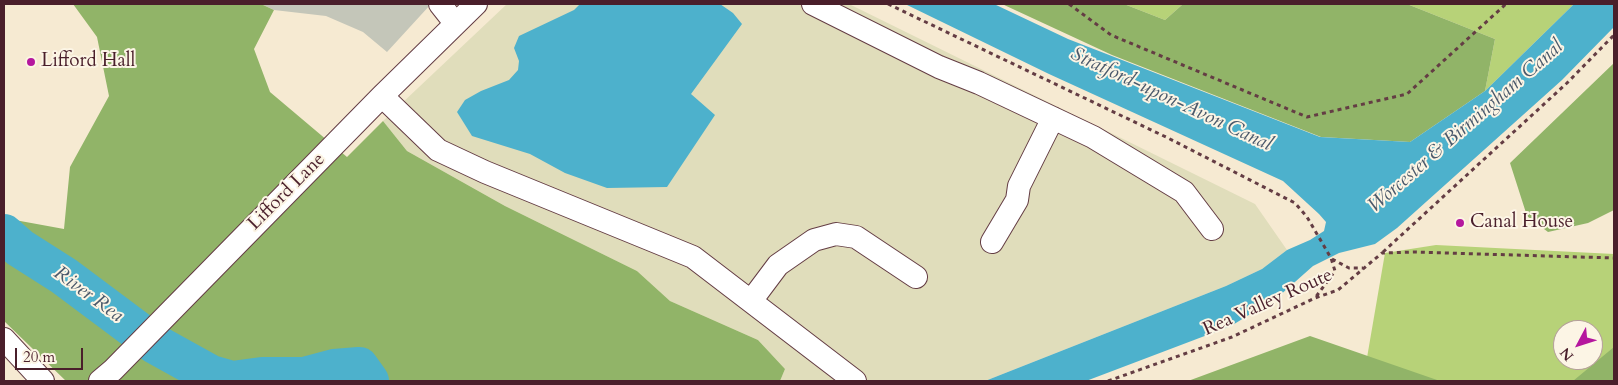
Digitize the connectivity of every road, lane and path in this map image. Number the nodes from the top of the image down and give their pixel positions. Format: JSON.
{"nodes":[{"id":1,"x":440,"y":4,"type":"edge"},
{"id":2,"x":476,"y":4,"type":"edge"},
{"id":3,"x":813,"y":4,"type":"edge"},
{"id":4,"x":888,"y":4,"type":"edge"},
{"id":5,"x":1069,"y":4,"type":"edge"},
{"id":6,"x":1506,"y":4,"type":"edge"},
{"id":7,"x":455,"y":23,"type":"junction"},
{"id":8,"x":1614,"y":35,"type":"edge"},
{"id":9,"x":382,"y":96,"type":"junction"},
{"id":10,"x":1053,"y":118,"type":"junction"},
{"id":11,"x":1212,"y":229,"type":"dead end"},
{"id":12,"x":992,"y":242,"type":"dead end"},
{"id":13,"x":1382,"y":253,"type":"junction"},
{"id":14,"x":1331,"y":258,"type":"junction"},
{"id":15,"x":1614,"y":258,"type":"edge"},
{"id":16,"x":1365,"y":268,"type":"junction"},
{"id":17,"x":916,"y":277,"type":"dead end"},
{"id":18,"x":1315,"y":298,"type":"junction"},
{"id":19,"x":751,"y":301,"type":"junction"},
{"id":20,"x":4,"y":340,"type":"edge"},
{"id":21,"x":44,"y":381,"type":"edge"},
{"id":22,"x":100,"y":381,"type":"edge"},
{"id":23,"x":855,"y":381,"type":"edge"},
{"id":24,"x":1108,"y":381,"type":"edge"}],
"edges":[{"from":1,"to":7,"type":"street"},
{"from":2,"to":7,"type":"street","name":"Lifford Lane"},
{"from":3,"to":10,"type":"street"},
{"from":4,"to":14,"type":"path"},
{"from":5,"to":6,"type":"path"},
{"from":7,"to":9,"type":"street","name":"Lifford Lane"},
{"from":8,"to":13,"type":"path","name":"Rea Valley Route"},
{"from":9,"to":19,"type":"street"},
{"from":9,"to":22,"type":"street","name":"Lifford Lane"},
{"from":10,"to":11,"type":"street"},
{"from":10,"to":12,"type":"street"},
{"from":13,"to":15,"type":"path"},
{"from":13,"to":16,"type":"path","name":"Rea Valley Route"},
{"from":14,"to":16,"type":"path"},
{"from":14,"to":18,"type":"path"},
{"from":16,"to":18,"type":"path","name":"Rea Valley Route"},
{"from":17,"to":19,"type":"street"},
{"from":18,"to":24,"type":"path","name":"Rea Valley Route"},
{"from":19,"to":23,"type":"street"},
{"from":20,"to":21,"type":"street"}]}
